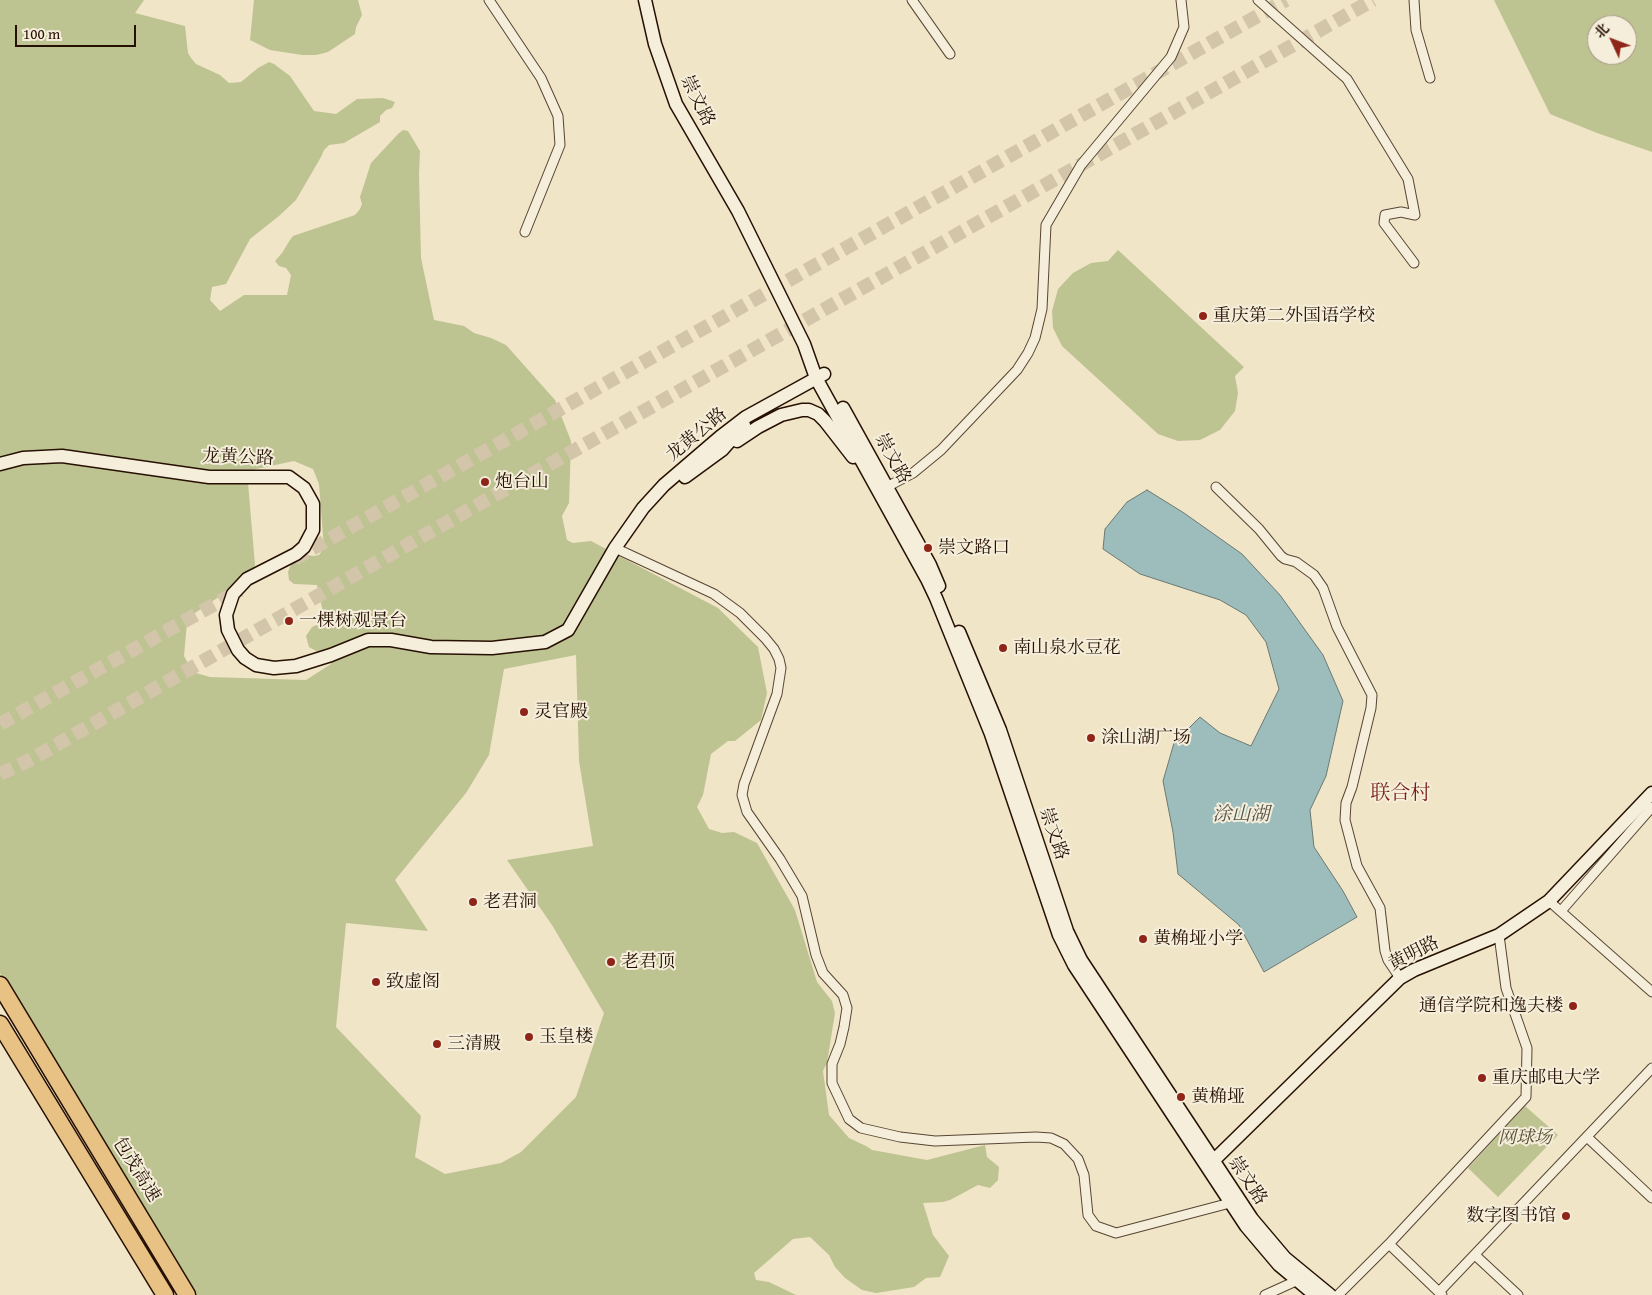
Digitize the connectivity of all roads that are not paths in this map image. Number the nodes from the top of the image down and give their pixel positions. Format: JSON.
{"nodes":[{"id":1,"x":489,"y":0,"type":"edge"},
{"id":2,"x":645,"y":0,"type":"edge"},
{"id":3,"x":912,"y":0,"type":"edge"},
{"id":4,"x":1181,"y":0,"type":"edge"},
{"id":5,"x":1258,"y":0,"type":"edge"},
{"id":6,"x":1414,"y":0,"type":"edge"},
{"id":7,"x":950,"y":54,"type":"dead end"},
{"id":8,"x":1430,"y":78,"type":"dead end"},
{"id":9,"x":525,"y":232,"type":"dead end"},
{"id":10,"x":1414,"y":263,"type":"dead end"},
{"id":11,"x":821,"y":378,"type":"junction"},
{"id":12,"x":716,"y":448,"type":"junction"},
{"id":13,"x":0,"y":464,"type":"edge"},
{"id":14,"x":1216,"y":487,"type":"dead end"},
{"id":15,"x":883,"y":489,"type":"junction"},
{"id":16,"x":615,"y":548,"type":"junction"},
{"id":17,"x":1652,"y":793,"type":"edge"},
{"id":18,"x":1652,"y":807,"type":"edge"},
{"id":19,"x":1549,"y":901,"type":"junction"},
{"id":20,"x":1561,"y":911,"type":"junction"},
{"id":21,"x":1499,"y":935,"type":"junction"},
{"id":22,"x":1400,"y":978,"type":"junction"},
{"id":23,"x":0,"y":985,"type":"edge"},
{"id":24,"x":1652,"y":992,"type":"edge"},
{"id":25,"x":0,"y":1024,"type":"edge"},
{"id":26,"x":1652,"y":1068,"type":"edge"},
{"id":27,"x":1586,"y":1137,"type":"junction"},
{"id":28,"x":1209,"y":1164,"type":"junction"},
{"id":29,"x":1652,"y":1198,"type":"edge"},
{"id":30,"x":1230,"y":1203,"type":"junction"},
{"id":31,"x":1389,"y":1244,"type":"junction"},
{"id":32,"x":1475,"y":1255,"type":"junction"},
{"id":33,"x":1296,"y":1281,"type":"junction"},
{"id":34,"x":1440,"y":1294,"type":"edge"},
{"id":35,"x":165,"y":1295,"type":"edge"},
{"id":36,"x":187,"y":1295,"type":"edge"},
{"id":37,"x":1265,"y":1295,"type":"edge"},
{"id":38,"x":1315,"y":1295,"type":"edge"},
{"id":39,"x":1330,"y":1295,"type":"edge"},
{"id":40,"x":1338,"y":1295,"type":"edge"},
{"id":41,"x":1518,"y":1295,"type":"edge"}],
"edges":[{"from":1,"to":9,"type":"street"},
{"from":2,"to":11,"type":"main road","name":"崇文路"},
{"from":3,"to":7,"type":"street"},
{"from":4,"to":15,"type":"street"},
{"from":5,"to":10,"type":"street"},
{"from":6,"to":8,"type":"street"},
{"from":11,"to":12,"type":"main road","name":"龙黄公路"},
{"from":11,"to":15,"type":"main road","name":"崇文路"},
{"from":12,"to":15,"type":"main road"},
{"from":12,"to":16,"type":"main road","name":"龙黄公路"},
{"from":13,"to":16,"type":"main road","name":"龙黄公路"},
{"from":14,"to":22,"type":"street"},
{"from":15,"to":28,"type":"main road","name":"崇文路"},
{"from":16,"to":30,"type":"street"},
{"from":17,"to":19,"type":"main road","name":"黄明路"},
{"from":18,"to":20,"type":"street"},
{"from":19,"to":20,"type":"street"},
{"from":19,"to":21,"type":"main road","name":"黄明路"},
{"from":20,"to":24,"type":"street"},
{"from":21,"to":22,"type":"main road","name":"黄明路"},
{"from":21,"to":31,"type":"street"},
{"from":22,"to":28,"type":"main road","name":"黄明路"},
{"from":23,"to":36,"type":"highway","name":"包茂高速"},
{"from":25,"to":35,"type":"highway"},
{"from":26,"to":27,"type":"street"},
{"from":27,"to":29,"type":"street"},
{"from":27,"to":32,"type":"street"},
{"from":28,"to":30,"type":"main road","name":"崇文路"},
{"from":28,"to":39,"type":"main road","name":"崇文路"},
{"from":30,"to":33,"type":"main road","name":"崇文路"},
{"from":31,"to":34,"type":"street"},
{"from":31,"to":40,"type":"street"},
{"from":32,"to":34,"type":"street"},
{"from":32,"to":41,"type":"street"},
{"from":33,"to":37,"type":"street"},
{"from":33,"to":38,"type":"main road","name":"崇文路"}]}
